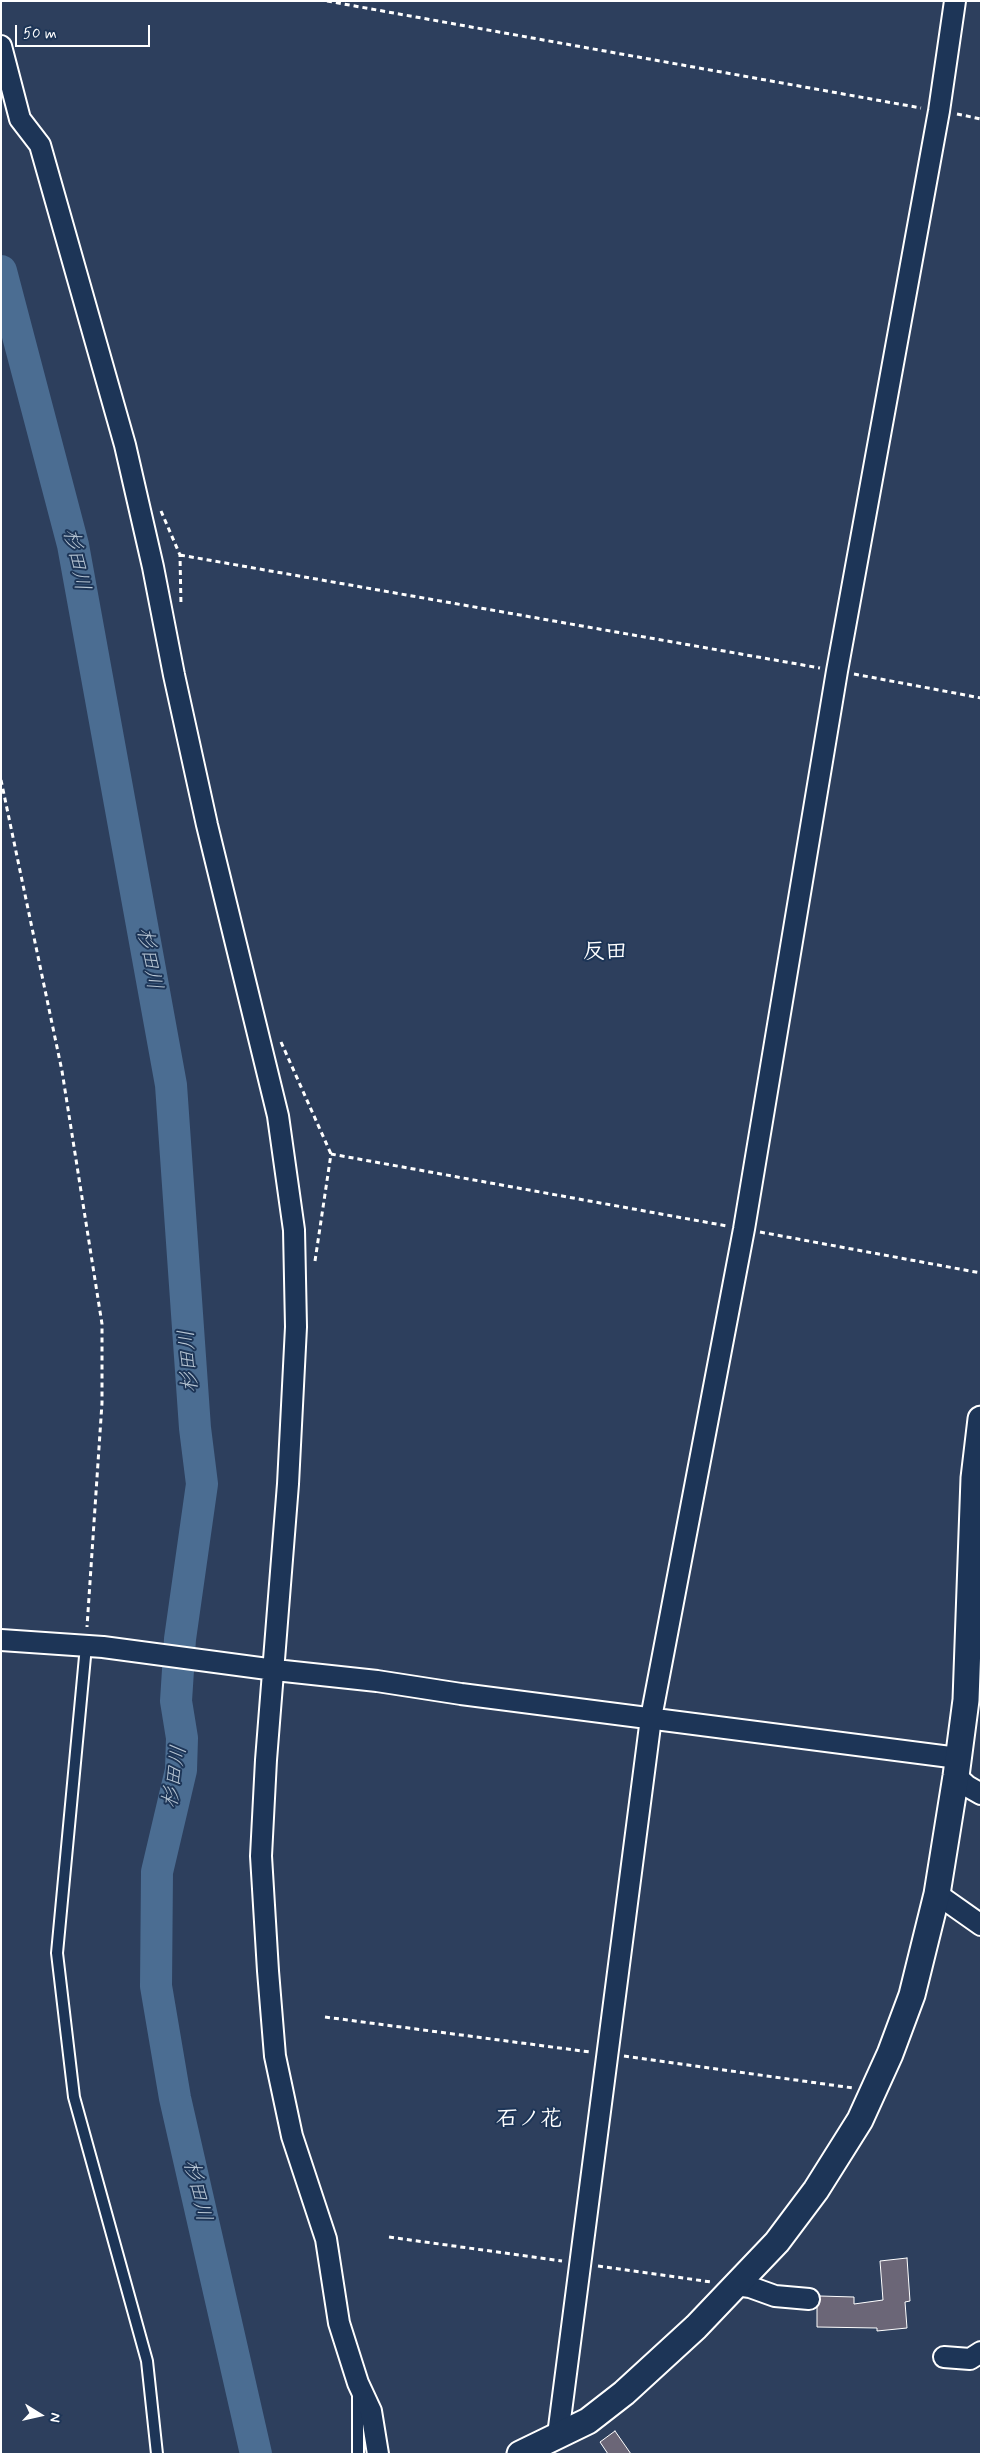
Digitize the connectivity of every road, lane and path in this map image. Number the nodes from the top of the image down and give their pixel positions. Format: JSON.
{"nodes":[{"id":1,"x":327,"y":1,"type":"edge"},
{"id":2,"x":955,"y":1,"type":"edge"},
{"id":3,"x":1,"y":46,"type":"edge"},
{"id":4,"x":938,"y":111,"type":"junction"},
{"id":5,"x":981,"y":118,"type":"edge"},
{"id":6,"x":180,"y":555,"type":"dead end"},
{"id":7,"x":837,"y":671,"type":"junction"},
{"id":8,"x":981,"y":698,"type":"edge"},
{"id":9,"x":1,"y":780,"type":"edge"},
{"id":10,"x":280,"y":1041,"type":"dead end"},
{"id":11,"x":331,"y":1154,"type":"junction"},
{"id":12,"x":744,"y":1229,"type":"junction"},
{"id":13,"x":314,"y":1269,"type":"dead end"},
{"id":14,"x":981,"y":1273,"type":"edge"},
{"id":15,"x":981,"y":1419,"type":"edge"},
{"id":16,"x":978,"y":1478,"type":"edge"},
{"id":17,"x":974,"y":1616,"type":"edge"},
{"id":18,"x":1,"y":1640,"type":"edge"},
{"id":19,"x":94,"y":1646,"type":"junction"},
{"id":20,"x":266,"y":1669,"type":"junction"},
{"id":21,"x":651,"y":1718,"type":"junction"},
{"id":22,"x":957,"y":1767,"type":"junction"},
{"id":23,"x":981,"y":1794,"type":"edge"},
{"id":24,"x":937,"y":1894,"type":"junction"},
{"id":25,"x":981,"y":1925,"type":"edge"},
{"id":26,"x":736,"y":2285,"type":"junction"},
{"id":27,"x":809,"y":2299,"type":"dead end"},
{"id":28,"x":981,"y":2352,"type":"edge"},
{"id":29,"x":944,"y":2357,"type":"dead end"},
{"id":30,"x":358,"y":2383,"type":"junction"},
{"id":31,"x":558,"y":2435,"type":"junction"},
{"id":32,"x":157,"y":2454,"type":"edge"},
{"id":33,"x":358,"y":2454,"type":"edge"},
{"id":34,"x":378,"y":2454,"type":"edge"},
{"id":35,"x":520,"y":2454,"type":"edge"}],
"edges":[{"from":1,"to":4,"type":"path"},
{"from":2,"to":4,"type":"street"},
{"from":3,"to":20,"type":"street"},
{"from":4,"to":5,"type":"path"},
{"from":4,"to":7,"type":"street"},
{"from":6,"to":7,"type":"path"},
{"from":7,"to":8,"type":"path"},
{"from":7,"to":12,"type":"street"},
{"from":9,"to":19,"type":"path"},
{"from":10,"to":11,"type":"path"},
{"from":11,"to":12,"type":"path"},
{"from":11,"to":13,"type":"path"},
{"from":12,"to":14,"type":"path"},
{"from":12,"to":21,"type":"street"},
{"from":15,"to":16,"type":"street"},
{"from":16,"to":17,"type":"street"},
{"from":17,"to":22,"type":"street"},
{"from":18,"to":19,"type":"street"},
{"from":19,"to":20,"type":"street"},
{"from":19,"to":32,"type":"lane"},
{"from":20,"to":21,"type":"street"},
{"from":20,"to":30,"type":"street"},
{"from":21,"to":22,"type":"street"},
{"from":21,"to":31,"type":"street"},
{"from":22,"to":23,"type":"street"},
{"from":22,"to":24,"type":"street"},
{"from":24,"to":25,"type":"street"},
{"from":24,"to":26,"type":"street"},
{"from":26,"to":27,"type":"street"},
{"from":26,"to":31,"type":"street"},
{"from":28,"to":29,"type":"street"},
{"from":30,"to":33,"type":"lane"},
{"from":30,"to":34,"type":"street"},
{"from":31,"to":35,"type":"street"}]}
